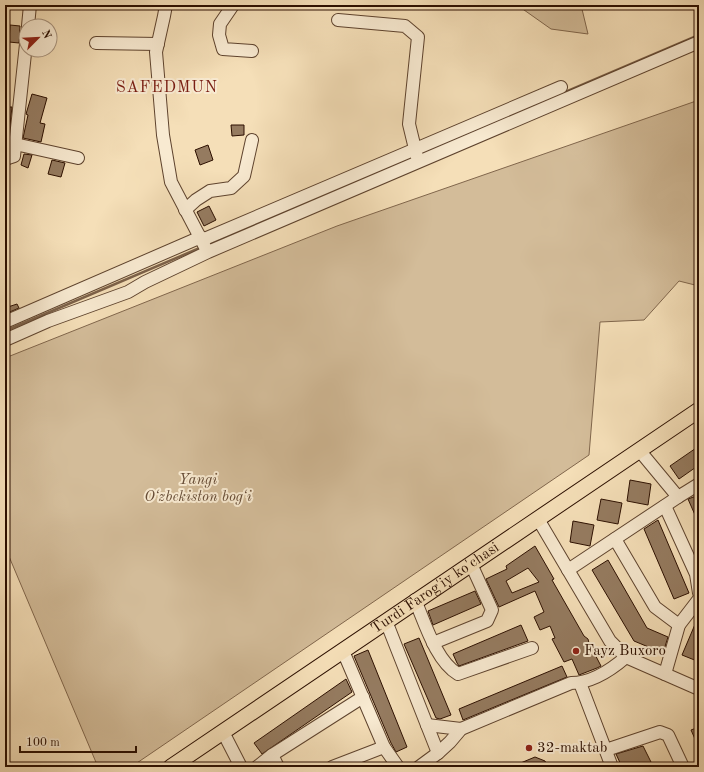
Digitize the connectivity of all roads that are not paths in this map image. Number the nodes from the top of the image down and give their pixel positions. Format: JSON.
{"nodes":[{"id":1,"x":30,"y":5,"type":"edge"},
{"id":2,"x":166,"y":5,"type":"edge"},
{"id":3,"x":233,"y":5,"type":"edge"},
{"id":4,"x":29,"y":18,"type":"edge"},
{"id":5,"x":338,"y":20,"type":"dead end"},
{"id":6,"x":699,"y":42,"type":"edge"},
{"id":7,"x":96,"y":43,"type":"dead end"},
{"id":8,"x":158,"y":44,"type":"junction"},
{"id":9,"x":252,"y":51,"type":"dead end"},
{"id":10,"x":24,"y":58,"type":"edge"},
{"id":11,"x":561,"y":88,"type":"dead end"},
{"id":12,"x":252,"y":140,"type":"dead end"},
{"id":13,"x":15,"y":144,"type":"junction"},
{"id":14,"x":416,"y":156,"type":"junction"},
{"id":15,"x":78,"y":158,"type":"dead end"},
{"id":16,"x":5,"y":159,"type":"edge"},
{"id":17,"x":185,"y":210,"type":"junction"},
{"id":18,"x":203,"y":242,"type":"junction"},
{"id":19,"x":5,"y":322,"type":"edge"},
{"id":20,"x":5,"y":340,"type":"edge"},
{"id":21,"x":699,"y":410,"type":"edge"},
{"id":22,"x":639,"y":450,"type":"junction"},
{"id":23,"x":699,"y":484,"type":"edge"},
{"id":24,"x":678,"y":497,"type":"junction"},
{"id":25,"x":665,"y":506,"type":"junction"},
{"id":26,"x":538,"y":519,"type":"junction"},
{"id":27,"x":615,"y":539,"type":"junction"},
{"id":28,"x":471,"y":564,"type":"junction"},
{"id":29,"x":568,"y":570,"type":"junction"},
{"id":30,"x":699,"y":593,"type":"edge"},
{"id":31,"x":699,"y":599,"type":"edge"},
{"id":32,"x":415,"y":600,"type":"junction"},
{"id":33,"x":386,"y":621,"type":"junction"},
{"id":34,"x":679,"y":625,"type":"junction"},
{"id":35,"x":434,"y":643,"type":"junction"},
{"id":36,"x":532,"y":648,"type":"dead end"},
{"id":37,"x":343,"y":651,"type":"junction"},
{"id":38,"x":626,"y":657,"type":"junction"},
{"id":39,"x":666,"y":674,"type":"junction"},
{"id":40,"x":580,"y":683,"type":"junction"},
{"id":41,"x":698,"y":686,"type":"edge"},
{"id":42,"x":363,"y":697,"type":"junction"},
{"id":43,"x":427,"y":725,"type":"junction"},
{"id":44,"x":461,"y":729,"type":"junction"},
{"id":45,"x":223,"y":732,"type":"junction"},
{"id":46,"x":384,"y":747,"type":"junction"},
{"id":47,"x":606,"y":750,"type":"junction"},
{"id":48,"x":438,"y":753,"type":"junction"},
{"id":49,"x":272,"y":755,"type":"junction"},
{"id":50,"x":171,"y":767,"type":"edge"},
{"id":51,"x":241,"y":767,"type":"edge"},
{"id":52,"x":257,"y":767,"type":"edge"},
{"id":53,"x":278,"y":767,"type":"edge"},
{"id":54,"x":332,"y":767,"type":"edge"},
{"id":55,"x":398,"y":767,"type":"edge"},
{"id":56,"x":419,"y":767,"type":"edge"},
{"id":57,"x":612,"y":767,"type":"edge"},
{"id":58,"x":683,"y":767,"type":"edge"}],
"edges":[{"from":1,"to":4,"type":"street"},
{"from":2,"to":8,"type":"street"},
{"from":3,"to":9,"type":"street"},
{"from":5,"to":14,"type":"street"},
{"from":6,"to":14,"type":"street"},
{"from":7,"to":8,"type":"street"},
{"from":8,"to":17,"type":"street"},
{"from":10,"to":13,"type":"street"},
{"from":11,"to":14,"type":"street"},
{"from":12,"to":17,"type":"street"},
{"from":13,"to":15,"type":"street"},
{"from":13,"to":16,"type":"street"},
{"from":14,"to":18,"type":"street"},
{"from":17,"to":18,"type":"street"},
{"from":18,"to":19,"type":"street"},
{"from":18,"to":20,"type":"street"},
{"from":21,"to":22,"type":"main road","name":"Turdi Farog'iy ko'chasi"},
{"from":22,"to":24,"type":"street"},
{"from":22,"to":26,"type":"main road","name":"Turdi Farog'iy ko'chasi"},
{"from":23,"to":24,"type":"street"},
{"from":24,"to":25,"type":"street"},
{"from":25,"to":27,"type":"street"},
{"from":25,"to":30,"type":"street"},
{"from":26,"to":28,"type":"main road","name":"Turdi Farog'iy ko'chasi"},
{"from":26,"to":29,"type":"street"},
{"from":27,"to":29,"type":"street"},
{"from":27,"to":34,"type":"street"},
{"from":28,"to":32,"type":"main road","name":"Turdi Farog'iy ko'chasi"},
{"from":28,"to":35,"type":"street"},
{"from":29,"to":38,"type":"street"},
{"from":31,"to":34,"type":"street"},
{"from":32,"to":33,"type":"main road","name":"Turdi Farog'iy ko'chasi"},
{"from":32,"to":35,"type":"street"},
{"from":33,"to":37,"type":"main road","name":"Turdi Farog'iy ko'chasi"},
{"from":33,"to":43,"type":"street"},
{"from":34,"to":39,"type":"street"},
{"from":35,"to":36,"type":"street"},
{"from":37,"to":42,"type":"street"},
{"from":37,"to":45,"type":"main road","name":"Turdi Farog'iy ko'chasi"},
{"from":38,"to":39,"type":"street"},
{"from":38,"to":40,"type":"street"},
{"from":39,"to":41,"type":"street"},
{"from":40,"to":44,"type":"street"},
{"from":40,"to":47,"type":"street"},
{"from":42,"to":46,"type":"street"},
{"from":42,"to":49,"type":"street"},
{"from":43,"to":44,"type":"street"},
{"from":43,"to":48,"type":"street"},
{"from":44,"to":48,"type":"street"},
{"from":45,"to":50,"type":"main road","name":"Turdi Farog'iy ko'chasi"},
{"from":45,"to":51,"type":"street"},
{"from":46,"to":54,"type":"street"},
{"from":46,"to":55,"type":"street"},
{"from":47,"to":57,"type":"street"},
{"from":47,"to":58,"type":"street"},
{"from":48,"to":56,"type":"street"},
{"from":49,"to":52,"type":"street"},
{"from":49,"to":53,"type":"street"}]}
